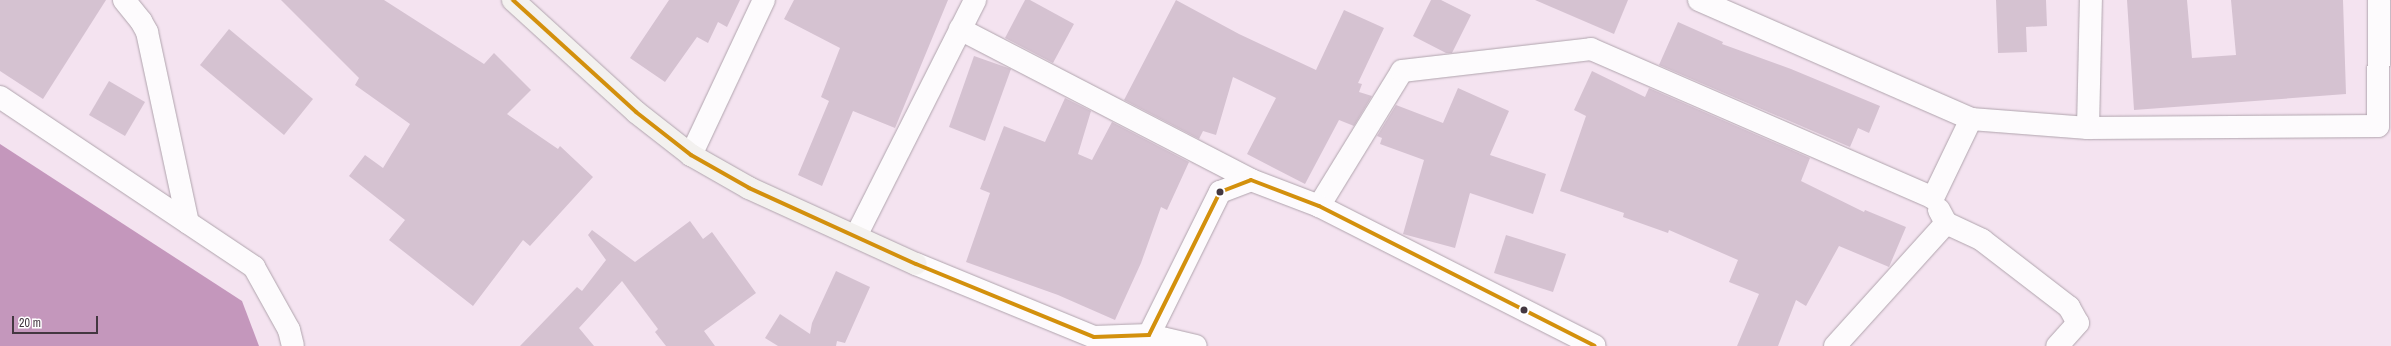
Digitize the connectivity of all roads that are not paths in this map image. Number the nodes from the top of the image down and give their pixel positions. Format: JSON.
{"nodes":[{"id":1,"x":124,"y":0,"type":"edge"},
{"id":2,"x":513,"y":0,"type":"edge"},
{"id":3,"x":764,"y":0,"type":"edge"},
{"id":4,"x":975,"y":0,"type":"edge"},
{"id":5,"x":1699,"y":0,"type":"edge"},
{"id":6,"x":2091,"y":0,"type":"edge"},
{"id":7,"x":2379,"y":0,"type":"edge"},
{"id":8,"x":960,"y":29,"type":"junction"},
{"id":9,"x":0,"y":97,"type":"edge"},
{"id":10,"x":1971,"y":119,"type":"junction"},
{"id":11,"x":2088,"y":128,"type":"junction"},
{"id":12,"x":691,"y":155,"type":"junction"},
{"id":13,"x":1251,"y":180,"type":"junction"},
{"id":14,"x":1933,"y":198,"type":"junction"},
{"id":15,"x":1319,"y":206,"type":"junction"},
{"id":16,"x":188,"y":222,"type":"junction"},
{"id":17,"x":1946,"y":223,"type":"junction"},
{"id":18,"x":856,"y":236,"type":"junction"},
{"id":19,"x":916,"y":264,"type":"joint"},
{"id":20,"x":1149,"y":335,"type":"junction"},
{"id":21,"x":293,"y":346,"type":"edge"},
{"id":22,"x":1196,"y":346,"type":"edge"},
{"id":23,"x":1595,"y":346,"type":"edge"},
{"id":24,"x":1835,"y":346,"type":"edge"},
{"id":25,"x":2057,"y":346,"type":"edge"}],
"edges":[{"from":1,"to":16,"type":"street"},
{"from":2,"to":12,"type":"main road"},
{"from":3,"to":12,"type":"street"},
{"from":4,"to":8,"type":"street"},
{"from":5,"to":10,"type":"street"},
{"from":6,"to":11,"type":"street"},
{"from":7,"to":11,"type":"street"},
{"from":8,"to":13,"type":"street"},
{"from":8,"to":18,"type":"street"},
{"from":9,"to":16,"type":"street"},
{"from":10,"to":11,"type":"street"},
{"from":10,"to":14,"type":"street"},
{"from":12,"to":18,"type":"main road"},
{"from":13,"to":15,"type":"street"},
{"from":13,"to":20,"type":"street"},
{"from":14,"to":15,"type":"street"},
{"from":14,"to":17,"type":"street"},
{"from":15,"to":23,"type":"street"},
{"from":16,"to":21,"type":"street"},
{"from":17,"to":24,"type":"street"},
{"from":17,"to":25,"type":"street"},
{"from":18,"to":19,"type":"main road"},
{"from":19,"to":20,"type":"street"},
{"from":20,"to":22,"type":"street"}]}
